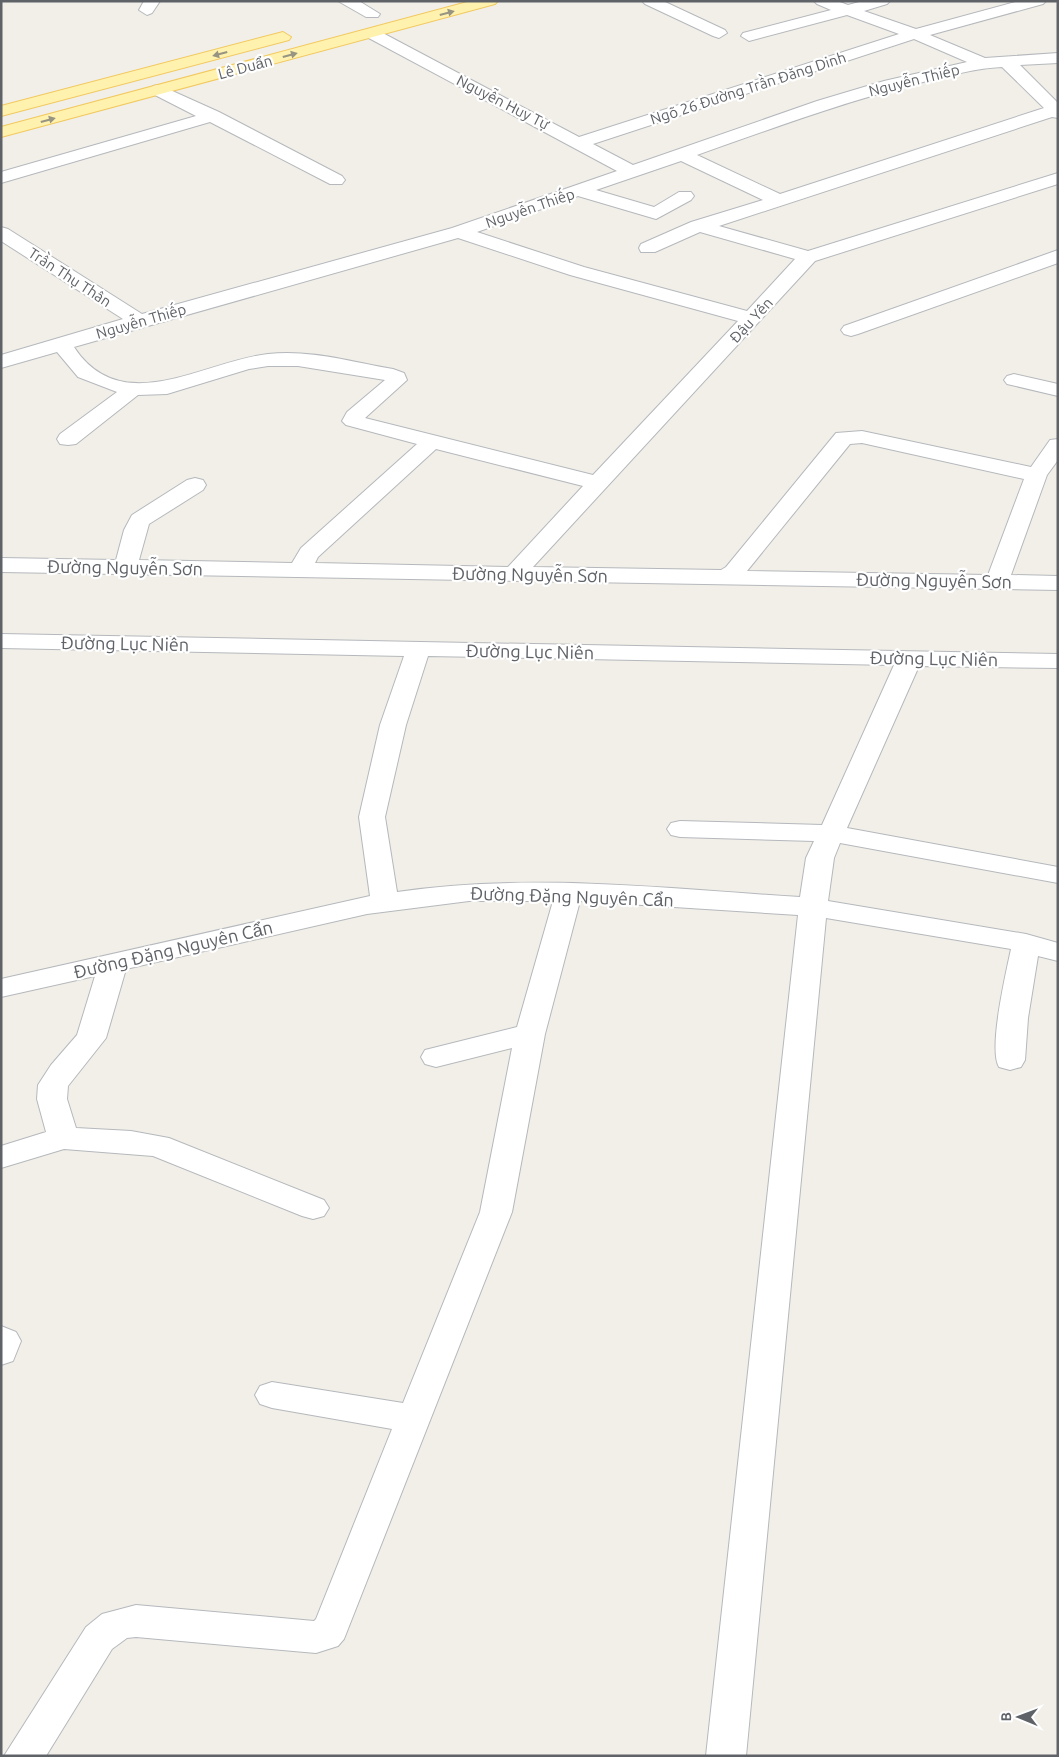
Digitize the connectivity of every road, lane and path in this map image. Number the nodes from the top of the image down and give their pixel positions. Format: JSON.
{"nodes":[{"id":1,"x":346,"y":1,"type":"edge"},
{"id":2,"x":490,"y":1,"type":"edge"},
{"id":3,"x":650,"y":1,"type":"edge"},
{"id":4,"x":822,"y":1,"type":"edge"},
{"id":5,"x":882,"y":1,"type":"edge"},
{"id":6,"x":1044,"y":2,"type":"edge"},
{"id":7,"x":391,"y":9,"type":"dead end"},
{"id":8,"x":844,"y":10,"type":"junction"},
{"id":9,"x":372,"y":14,"type":"junction"},
{"id":10,"x":344,"y":21,"type":"dead end"},
{"id":11,"x":396,"y":26,"type":"junction"},
{"id":12,"x":371,"y":33,"type":"junction"},
{"id":13,"x":719,"y":33,"type":"dead end"},
{"id":14,"x":296,"y":34,"type":"dead end"},
{"id":15,"x":916,"y":34,"type":"junction"},
{"id":16,"x":749,"y":36,"type":"dead end"},
{"id":17,"x":1058,"y":58,"type":"edge"},
{"id":18,"x":1006,"y":61,"type":"junction"},
{"id":19,"x":983,"y":63,"type":"junction"},
{"id":20,"x":159,"y":90,"type":"junction"},
{"id":21,"x":1,"y":111,"type":"edge"},
{"id":22,"x":1056,"y":111,"type":"edge"},
{"id":23,"x":213,"y":116,"type":"junction"},
{"id":24,"x":1,"y":132,"type":"edge"},
{"id":25,"x":580,"y":142,"type":"junction"},
{"id":26,"x":681,"y":154,"type":"junction"},
{"id":27,"x":633,"y":172,"type":"junction"},
{"id":28,"x":1,"y":178,"type":"edge"},
{"id":29,"x":1058,"y":178,"type":"edge"},
{"id":30,"x":336,"y":180,"type":"dead end"},
{"id":31,"x":579,"y":191,"type":"junction"},
{"id":32,"x":685,"y":196,"type":"dead end"},
{"id":33,"x":778,"y":200,"type":"junction"},
{"id":34,"x":698,"y":226,"type":"junction"},
{"id":35,"x":458,"y":232,"type":"junction"},
{"id":36,"x":1,"y":233,"type":"edge"},
{"id":37,"x":648,"y":248,"type":"dead end"},
{"id":38,"x":1058,"y":256,"type":"edge"},
{"id":39,"x":808,"y":257,"type":"junction"},
{"id":40,"x":752,"y":318,"type":"junction"},
{"id":41,"x":138,"y":321,"type":"junction"},
{"id":42,"x":851,"y":330,"type":"dead end"},
{"id":43,"x":62,"y":344,"type":"junction"},
{"id":44,"x":1,"y":362,"type":"edge"},
{"id":45,"x":1014,"y":380,"type":"dead end"},
{"id":46,"x":1058,"y":390,"type":"edge"},
{"id":47,"x":131,"y":391,"type":"junction"},
{"id":48,"x":68,"y":440,"type":"dead end"},
{"id":49,"x":432,"y":442,"type":"junction"},
{"id":50,"x":1058,"y":444,"type":"edge"},
{"id":51,"x":1036,"y":474,"type":"junction"},
{"id":52,"x":598,"y":483,"type":"junction"},
{"id":53,"x":195,"y":485,"type":"dead end"},
{"id":54,"x":1,"y":565,"type":"edge"},
{"id":55,"x":126,"y":567,"type":"junction"},
{"id":56,"x":306,"y":570,"type":"junction"},
{"id":57,"x":514,"y":574,"type":"junction"},
{"id":58,"x":726,"y":577,"type":"junction"},
{"id":59,"x":997,"y":582,"type":"junction"},
{"id":60,"x":1058,"y":582,"type":"edge"},
{"id":61,"x":1,"y":640,"type":"edge"},
{"id":62,"x":419,"y":648,"type":"junction"},
{"id":63,"x":910,"y":658,"type":"junction"},
{"id":64,"x":1058,"y":661,"type":"edge"},
{"id":65,"x":680,"y":828,"type":"dead end"},
{"id":66,"x":832,"y":833,"type":"junction"},
{"id":67,"x":1058,"y":875,"type":"edge"},
{"id":68,"x":570,"y":892,"type":"junction"},
{"id":69,"x":385,"y":902,"type":"junction"},
{"id":70,"x":814,"y":907,"type":"junction"},
{"id":71,"x":1026,"y":943,"type":"junction"},
{"id":72,"x":1058,"y":952,"type":"edge"},
{"id":73,"x":112,"y":963,"type":"junction"},
{"id":74,"x":1,"y":988,"type":"edge"},
{"id":75,"x":530,"y":1034,"type":"junction"},
{"id":76,"x":436,"y":1057,"type":"dead end"},
{"id":77,"x":1010,"y":1060,"type":"dead end"},
{"id":78,"x":63,"y":1138,"type":"junction"},
{"id":79,"x":1,"y":1157,"type":"edge"},
{"id":80,"x":313,"y":1208,"type":"dead end"},
{"id":81,"x":1,"y":1339,"type":"edge"},
{"id":82,"x":1,"y":1352,"type":"edge"},
{"id":83,"x":272,"y":1395,"type":"dead end"},
{"id":84,"x":415,"y":1420,"type":"junction"},
{"id":85,"x":24,"y":1756,"type":"edge"},
{"id":86,"x":726,"y":1756,"type":"edge"}],
"edges":[{"from":1,"to":9,"type":"street"},
{"from":11,"to":2,"type":"main road","name":"Lê Duẩn","one_way":true},
{"from":3,"to":13,"type":"street"},
{"from":4,"to":8,"type":"street"},
{"from":5,"to":8,"type":"street"},
{"from":6,"to":15,"type":"street","name":"Ngõ 26 Đường Trần Đăng Dinh"},
{"from":7,"to":9,"type":"main road"},
{"from":8,"to":15,"type":"street"},
{"from":8,"to":16,"type":"street"},
{"from":9,"to":10,"type":"main road"},
{"from":9,"to":11,"type":"main road"},
{"from":11,"to":12,"type":"main road","name":"Lê Duẩn"},
{"from":20,"to":12,"type":"main road","name":"Lê Duẩn","one_way":true},
{"from":12,"to":25,"type":"street","name":"Nguyễn Huy Tự"},
{"from":14,"to":21,"type":"main road","name":"Lê Duẩn","one_way":true},
{"from":15,"to":19,"type":"street"},
{"from":15,"to":25,"type":"street","name":"Ngõ 26 Đường Trần Đăng Dinh"},
{"from":17,"to":18,"type":"street","name":"Nguyễn Thiếp"},
{"from":18,"to":19,"type":"street","name":"Nguyễn Thiếp"},
{"from":18,"to":22,"type":"street"},
{"from":19,"to":26,"type":"street","name":"Nguyễn Thiếp"},
{"from":20,"to":23,"type":"street"},
{"from":24,"to":20,"type":"main road","name":"Lê Duẩn","one_way":true},
{"from":22,"to":33,"type":"street"},
{"from":23,"to":28,"type":"street"},
{"from":23,"to":30,"type":"street"},
{"from":25,"to":27,"type":"street","name":"Nguyễn Huy Tự"},
{"from":26,"to":27,"type":"street","name":"Nguyễn Thiếp"},
{"from":26,"to":33,"type":"street"},
{"from":27,"to":31,"type":"street","name":"Nguyễn Thiếp"},
{"from":29,"to":39,"type":"street","name":"Đậu Yên"},
{"from":31,"to":32,"type":"street"},
{"from":31,"to":35,"type":"street","name":"Nguyễn Thiếp"},
{"from":33,"to":34,"type":"street"},
{"from":34,"to":37,"type":"street"},
{"from":34,"to":39,"type":"street"},
{"from":35,"to":40,"type":"street"},
{"from":35,"to":41,"type":"street","name":"Nguyễn Thiếp"},
{"from":36,"to":41,"type":"street","name":"Trần Thụ Thân"},
{"from":38,"to":42,"type":"street"},
{"from":39,"to":40,"type":"street","name":"Đậu Yên"},
{"from":40,"to":52,"type":"street","name":"Đậu Yên"},
{"from":41,"to":43,"type":"street","name":"Nguyễn Thiếp"},
{"from":43,"to":44,"type":"street","name":"Nguyễn Thiếp"},
{"from":43,"to":47,"type":"street"},
{"from":45,"to":46,"type":"street"},
{"from":47,"to":48,"type":"street"},
{"from":47,"to":49,"type":"street"},
{"from":49,"to":52,"type":"street"},
{"from":49,"to":56,"type":"street"},
{"from":50,"to":51,"type":"street"},
{"from":51,"to":58,"type":"street"},
{"from":51,"to":59,"type":"street"},
{"from":52,"to":57,"type":"street","name":"Đậu Yên"},
{"from":53,"to":55,"type":"street"},
{"from":54,"to":55,"type":"street","name":"Đường Nguyễn Sơn"},
{"from":55,"to":56,"type":"street","name":"Đường Nguyễn Sơn"},
{"from":56,"to":57,"type":"street","name":"Đường Nguyễn Sơn"},
{"from":57,"to":58,"type":"street","name":"Đường Nguyễn Sơn"},
{"from":58,"to":59,"type":"street","name":"Đường Nguyễn Sơn"},
{"from":59,"to":60,"type":"street","name":"Đường Nguyễn Sơn"},
{"from":61,"to":62,"type":"street","name":"Đường Lục Niên"},
{"from":62,"to":63,"type":"street","name":"Đường Lục Niên"},
{"from":62,"to":69,"type":"street"},
{"from":63,"to":64,"type":"street","name":"Đường Lục Niên"},
{"from":63,"to":66,"type":"street"},
{"from":65,"to":66,"type":"street"},
{"from":66,"to":67,"type":"street"},
{"from":66,"to":70,"type":"street"},
{"from":68,"to":69,"type":"street","name":"Đường Đặng Nguyên Cẩn"},
{"from":68,"to":70,"type":"street","name":"Đường Đặng Nguyên Cẩn"},
{"from":68,"to":75,"type":"street"},
{"from":69,"to":73,"type":"street","name":"Đường Đặng Nguyên Cẩn"},
{"from":70,"to":71,"type":"street","name":"Đường Đặng Nguyên Cẩn"},
{"from":70,"to":86,"type":"street"},
{"from":71,"to":72,"type":"street","name":"Đường Đặng Nguyên Cẩn"},
{"from":71,"to":77,"type":"street"},
{"from":73,"to":74,"type":"street","name":"Đường Đặng Nguyên Cẩn"},
{"from":73,"to":78,"type":"street"},
{"from":75,"to":76,"type":"street"},
{"from":75,"to":84,"type":"street"},
{"from":78,"to":79,"type":"street"},
{"from":78,"to":80,"type":"street"},
{"from":81,"to":82,"type":"street"},
{"from":83,"to":84,"type":"street"},
{"from":84,"to":85,"type":"street"}]}
